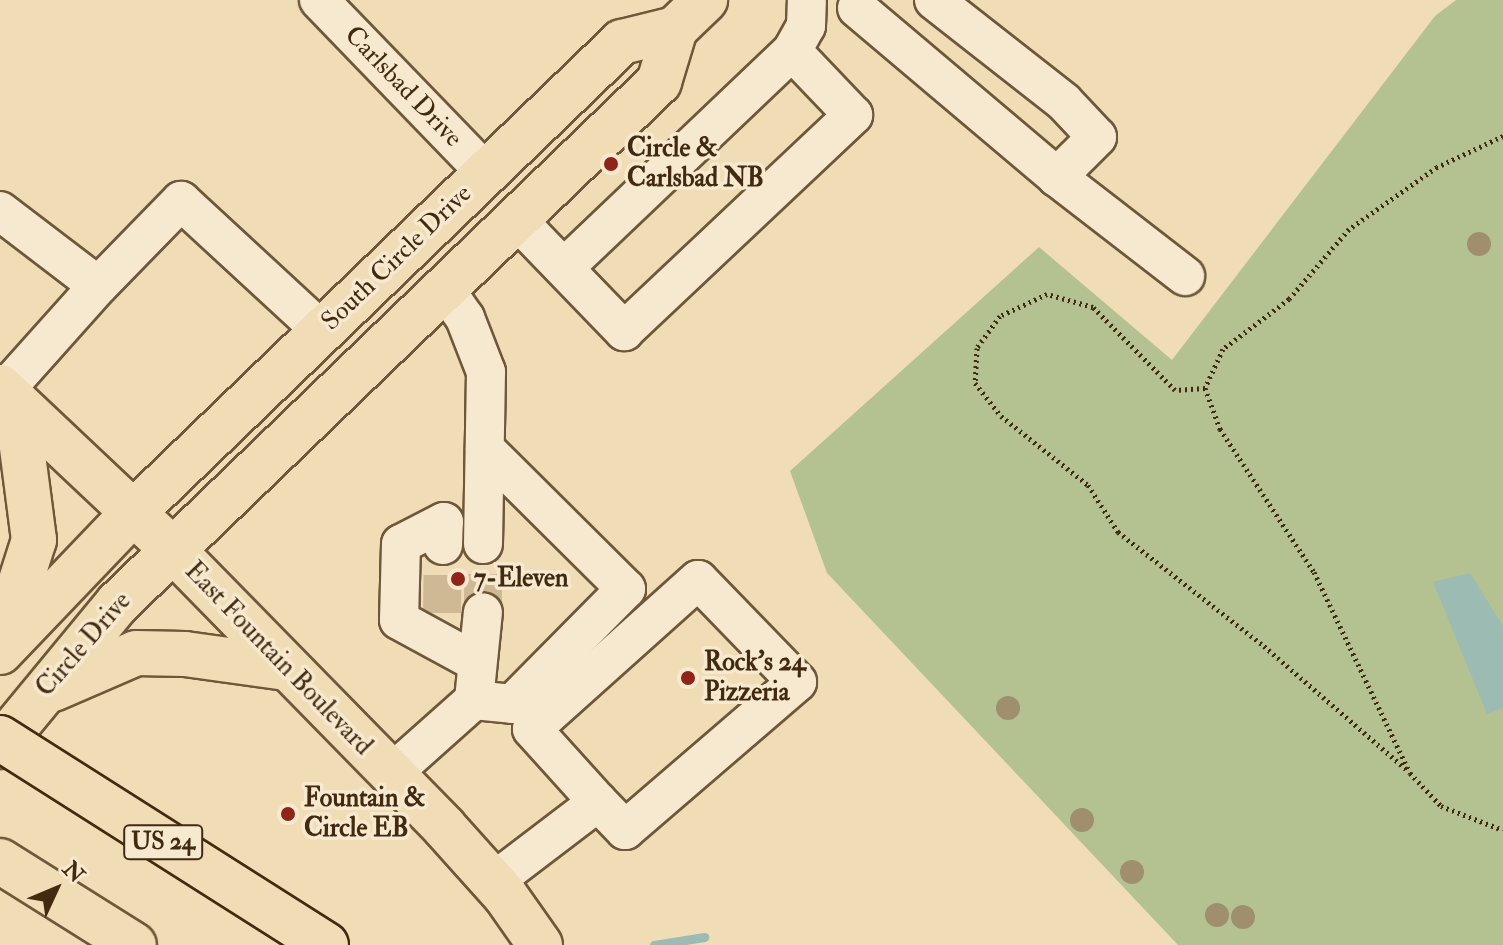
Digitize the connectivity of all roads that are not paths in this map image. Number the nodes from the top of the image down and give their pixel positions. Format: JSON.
{"nodes":[{"id":1,"x":319,"y":0,"type":"edge"},
{"id":2,"x":806,"y":0,"type":"edge"},
{"id":3,"x":934,"y":0,"type":"edge"},
{"id":4,"x":861,"y":4,"type":"edge"},
{"id":5,"x":690,"y":14,"type":"edge"},
{"id":6,"x":792,"y":51,"type":"junction"},
{"id":7,"x":486,"y":173,"type":"junction"},
{"id":8,"x":1057,"y":177,"type":"junction"},
{"id":9,"x":516,"y":219,"type":"junction"},
{"id":10,"x":3,"y":220,"type":"edge"},
{"id":11,"x":564,"y":268,"type":"junction"},
{"id":12,"x":1185,"y":276,"type":"dead end"},
{"id":13,"x":98,"y":286,"type":"junction"},
{"id":14,"x":444,"y":288,"type":"junction"},
{"id":15,"x":321,"y":330,"type":"junction"},
{"id":16,"x":7,"y":393,"type":"edge"},
{"id":17,"x":485,"y":449,"type":"junction"},
{"id":18,"x":484,"y":502,"type":"junction"},
{"id":19,"x":133,"y":513,"type":"junction"},
{"id":20,"x":483,"y":544,"type":"tunnel mouth"},
{"id":21,"x":174,"y":551,"type":"junction"},
{"id":22,"x":483,"y":612,"type":"tunnel mouth"},
{"id":23,"x":0,"y":643,"type":"edge"},
{"id":24,"x":0,"y":652,"type":"edge"},
{"id":25,"x":476,"y":662,"type":"junction"},
{"id":26,"x":286,"y":668,"type":"junction"},
{"id":27,"x":37,"y":698,"type":"junction"},
{"id":28,"x":474,"y":700,"type":"junction"},
{"id":29,"x":0,"y":738,"type":"edge"},
{"id":30,"x":0,"y":746,"type":"edge"},
{"id":31,"x":391,"y":774,"type":"junction"},
{"id":32,"x":598,"y":802,"type":"junction"},
{"id":33,"x":0,"y":861,"type":"edge"},
{"id":34,"x":499,"y":888,"type":"junction"},
{"id":35,"x":134,"y":945,"type":"edge"},
{"id":36,"x":326,"y":945,"type":"edge"},
{"id":37,"x":540,"y":945,"type":"edge"}],
"edges":[{"from":1,"to":7,"type":"street","name":"Carlsbad Drive"},
{"from":2,"to":4,"type":"street"},
{"from":2,"to":6,"type":"street"},
{"from":3,"to":8,"type":"street"},
{"from":4,"to":8,"type":"street"},
{"from":5,"to":7,"type":"main road","name":"South Circle Drive"},
{"from":5,"to":9,"type":"main road","name":"South Circle Drive"},
{"from":6,"to":11,"type":"street"},
{"from":6,"to":11,"type":"street"},
{"from":7,"to":15,"type":"main road","name":"South Circle Drive"},
{"from":8,"to":12,"type":"street"},
{"from":9,"to":11,"type":"street"},
{"from":9,"to":14,"type":"main road","name":"South Circle Drive"},
{"from":10,"to":13,"type":"street"},
{"from":13,"to":15,"type":"street"},
{"from":13,"to":16,"type":"street"},
{"from":14,"to":17,"type":"street"},
{"from":14,"to":21,"type":"main road","name":"South Circle Drive"},
{"from":15,"to":19,"type":"main road","name":"South Circle Drive"},
{"from":16,"to":19,"type":"main road","name":"East Fountain Boulevard"},
{"from":16,"to":23,"type":"main road"},
{"from":17,"to":18,"type":"street"},
{"from":17,"to":28,"type":"street"},
{"from":18,"to":20,"type":"street"},
{"from":18,"to":25,"type":"street"},
{"from":19,"to":21,"type":"main road","name":"East Fountain Boulevard"},
{"from":19,"to":24,"type":"main road","name":"Circle Drive"},
{"from":21,"to":26,"type":"main road","name":"East Fountain Boulevard"},
{"from":21,"to":27,"type":"main road","name":"Circle Drive"},
{"from":22,"to":25,"type":"street"},
{"from":25,"to":28,"type":"street"},
{"from":26,"to":27,"type":"main road"},
{"from":26,"to":31,"type":"main road","name":"East Fountain Boulevard"},
{"from":27,"to":30,"type":"main road","name":"Circle Drive"},
{"from":28,"to":31,"type":"street"},
{"from":29,"to":36,"type":"main road","number":"US 24","bridge":true},
{"from":31,"to":34,"type":"main road","name":"East Fountain Boulevard"},
{"from":32,"to":32,"type":"street"},
{"from":32,"to":34,"type":"street"},
{"from":33,"to":35,"type":"main road"},
{"from":34,"to":37,"type":"main road","name":"East Fountain Boulevard"}]}
